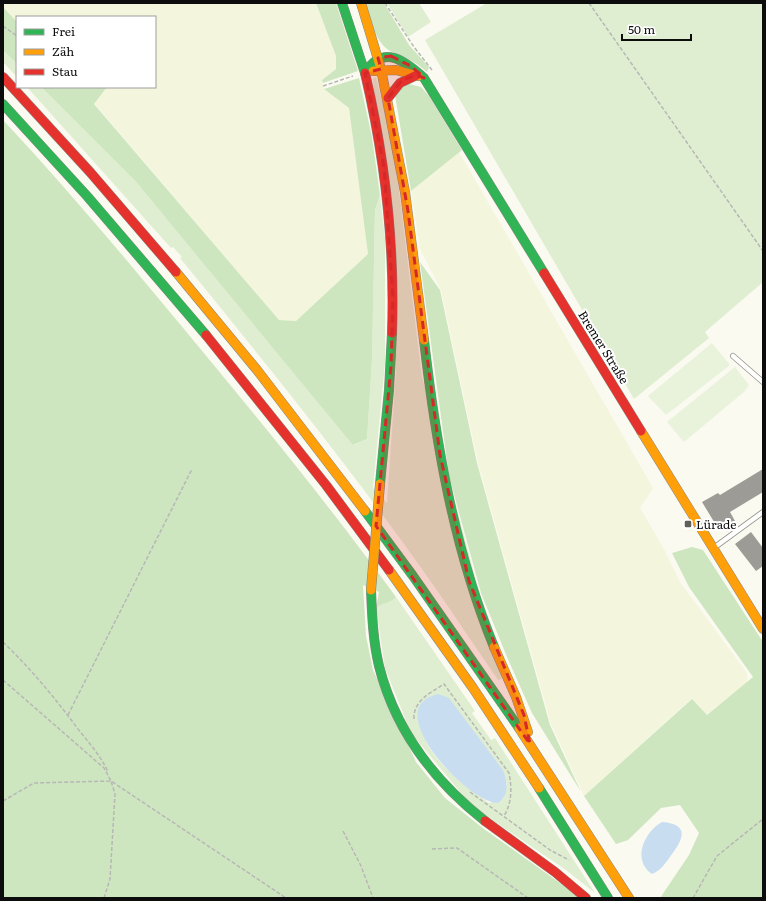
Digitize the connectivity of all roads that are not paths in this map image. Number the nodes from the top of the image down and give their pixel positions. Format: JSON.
{"nodes":[{"id":1,"x":342,"y":3,"type":"edge"},
{"id":2,"x":361,"y":3,"type":"edge"},
{"id":3,"x":378,"y":58,"type":"junction"},
{"id":4,"x":381,"y":69,"type":"junction"},
{"id":5,"x":365,"y":73,"type":"junction"},
{"id":6,"x":3,"y":77,"type":"edge"},
{"id":7,"x":420,"y":77,"type":"junction"},
{"id":8,"x":388,"y":98,"type":"junction"},
{"id":9,"x":3,"y":104,"type":"edge"},
{"id":10,"x":733,"y":356,"type":"dead end"},
{"id":11,"x":763,"y":382,"type":"edge"},
{"id":12,"x":763,"y":512,"type":"edge"},
{"id":13,"x":713,"y":548,"type":"junction"},
{"id":14,"x":763,"y":629,"type":"edge"},
{"id":15,"x":530,"y":744,"type":"junction"},
{"id":16,"x":586,"y":898,"type":"edge"},
{"id":17,"x":608,"y":898,"type":"edge"},
{"id":18,"x":629,"y":898,"type":"edge"}],
"edges":[{"from":1,"to":5,"type":"main road"},
{"from":2,"to":3,"type":"main road"},
{"from":3,"to":4,"type":"main road"},
{"from":3,"to":5,"type":"main road"},
{"from":3,"to":7,"type":"main road","name":"Bremer Straße"},
{"from":4,"to":5,"type":"main road"},
{"from":4,"to":7,"type":"main road"},
{"from":4,"to":8,"type":"main road"},
{"from":5,"to":16,"type":"main road","bridge":true},
{"from":6,"to":15,"type":"main road"},
{"from":7,"to":8,"type":"main road"},
{"from":7,"to":13,"type":"main road","name":"Bremer Straße"},
{"from":8,"to":15,"type":"main road"},
{"from":9,"to":17,"type":"main road"},
{"from":10,"to":11,"type":"lane"},
{"from":12,"to":13,"type":"lane"},
{"from":13,"to":14,"type":"main road","name":"Bremer Straße"},
{"from":15,"to":18,"type":"main road"}]}
